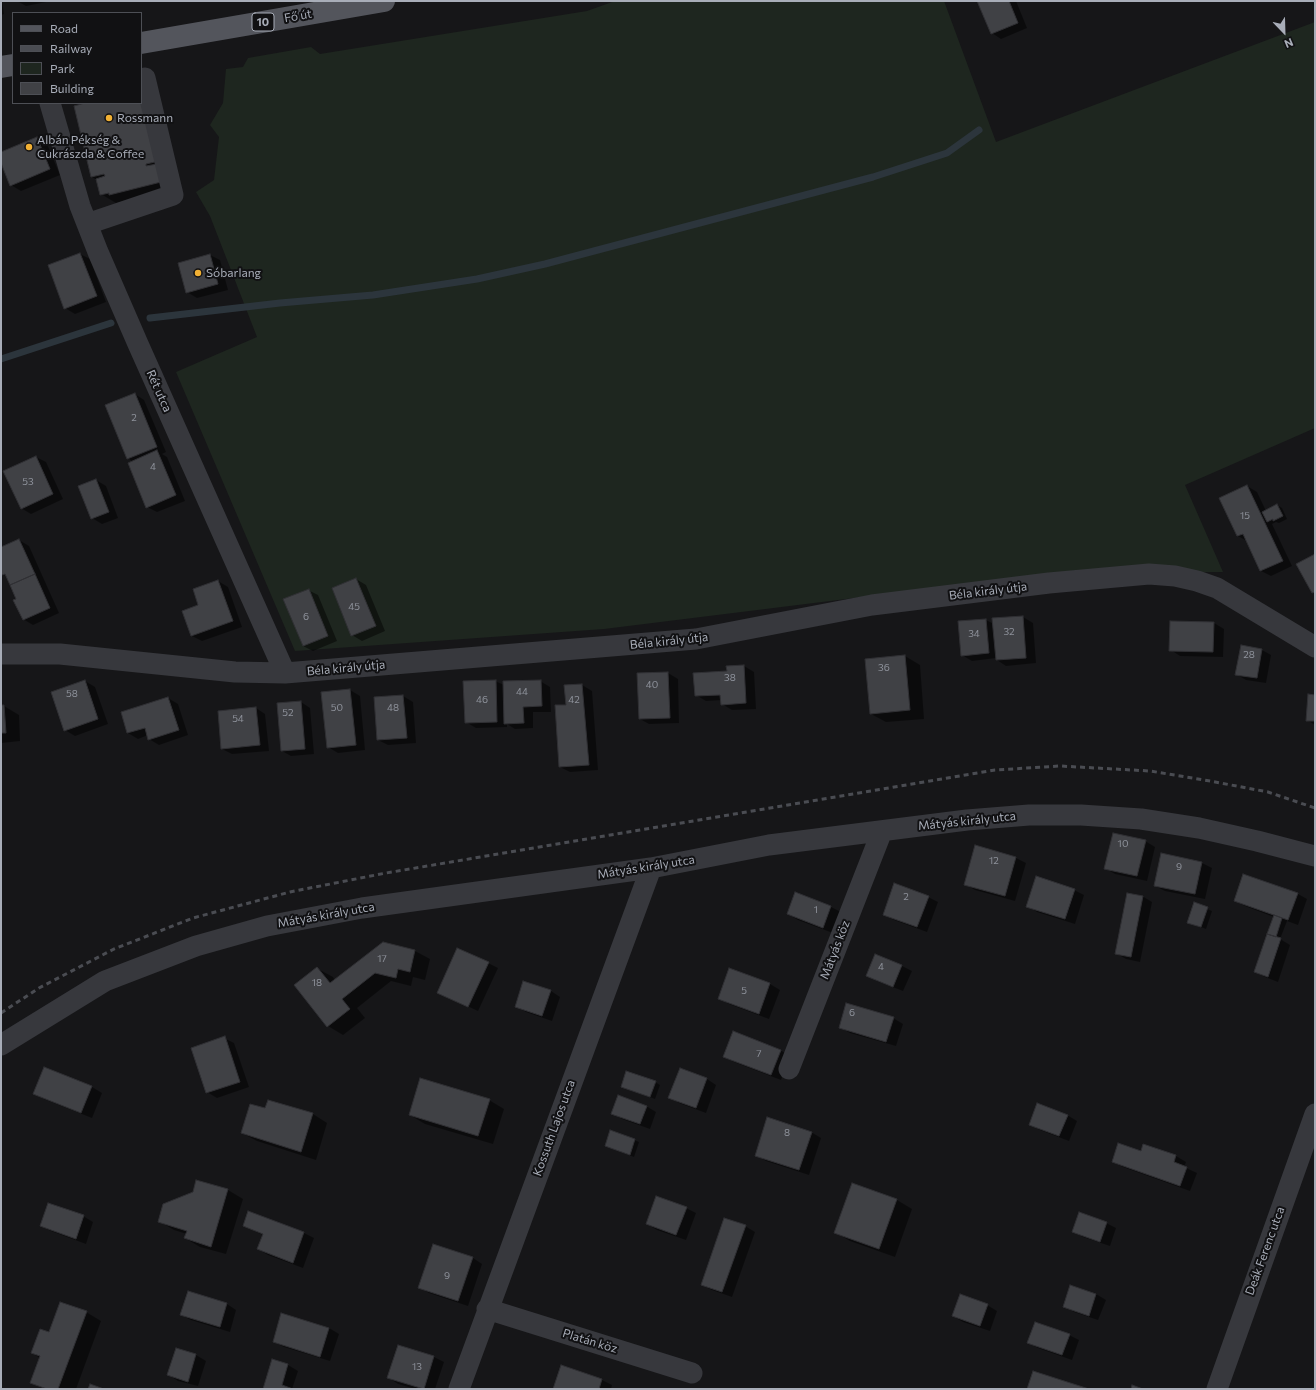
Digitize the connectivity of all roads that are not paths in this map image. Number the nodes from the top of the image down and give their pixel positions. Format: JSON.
{"nodes":[{"id":1,"x":384,"y":1,"type":"edge"},
{"id":2,"x":142,"y":43,"type":"edge"},
{"id":3,"x":12,"y":65,"type":"edge"},
{"id":4,"x":1,"y":67,"type":"edge"},
{"id":5,"x":145,"y":78,"type":"dead end"},
{"id":6,"x":50,"y":104,"type":"edge"},
{"id":7,"x":87,"y":224,"type":"junction"},
{"id":8,"x":1315,"y":647,"type":"edge"},
{"id":9,"x":1,"y":654,"type":"edge"},
{"id":10,"x":285,"y":673,"type":"junction"},
{"id":11,"x":882,"y":831,"type":"junction"},
{"id":12,"x":1315,"y":856,"type":"edge"},
{"id":13,"x":651,"y":868,"type":"junction"},
{"id":14,"x":1,"y":1045,"type":"edge"},
{"id":15,"x":789,"y":1069,"type":"dead end"},
{"id":16,"x":1315,"y":1114,"type":"edge"},
{"id":17,"x":487,"y":1309,"type":"junction"},
{"id":18,"x":692,"y":1373,"type":"dead end"},
{"id":19,"x":459,"y":1389,"type":"edge"},
{"id":20,"x":1217,"y":1389,"type":"edge"}],
"edges":[{"from":1,"to":2,"type":"main road","name":"Fő út","number":"10"},
{"from":3,"to":4,"type":"main road"},
{"from":5,"to":7,"type":"street"},
{"from":6,"to":7,"type":"street","name":"Rét utca"},
{"from":7,"to":10,"type":"street","name":"Rét utca"},
{"from":8,"to":10,"type":"street","name":"Béla király útja"},
{"from":9,"to":10,"type":"street","name":"Béla király útja"},
{"from":11,"to":12,"type":"street","name":"Mátyás király utca"},
{"from":11,"to":13,"type":"street","name":"Mátyás király utca"},
{"from":11,"to":15,"type":"street","name":"Mátyás köz"},
{"from":13,"to":14,"type":"street","name":"Mátyás király utca"},
{"from":13,"to":17,"type":"street","name":"Kossuth Lajos utca"},
{"from":16,"to":20,"type":"street","name":"Deák Ferenc utca"},
{"from":17,"to":18,"type":"street","name":"Platán köz"},
{"from":17,"to":19,"type":"street","name":"Kossuth Lajos utca"}]}
